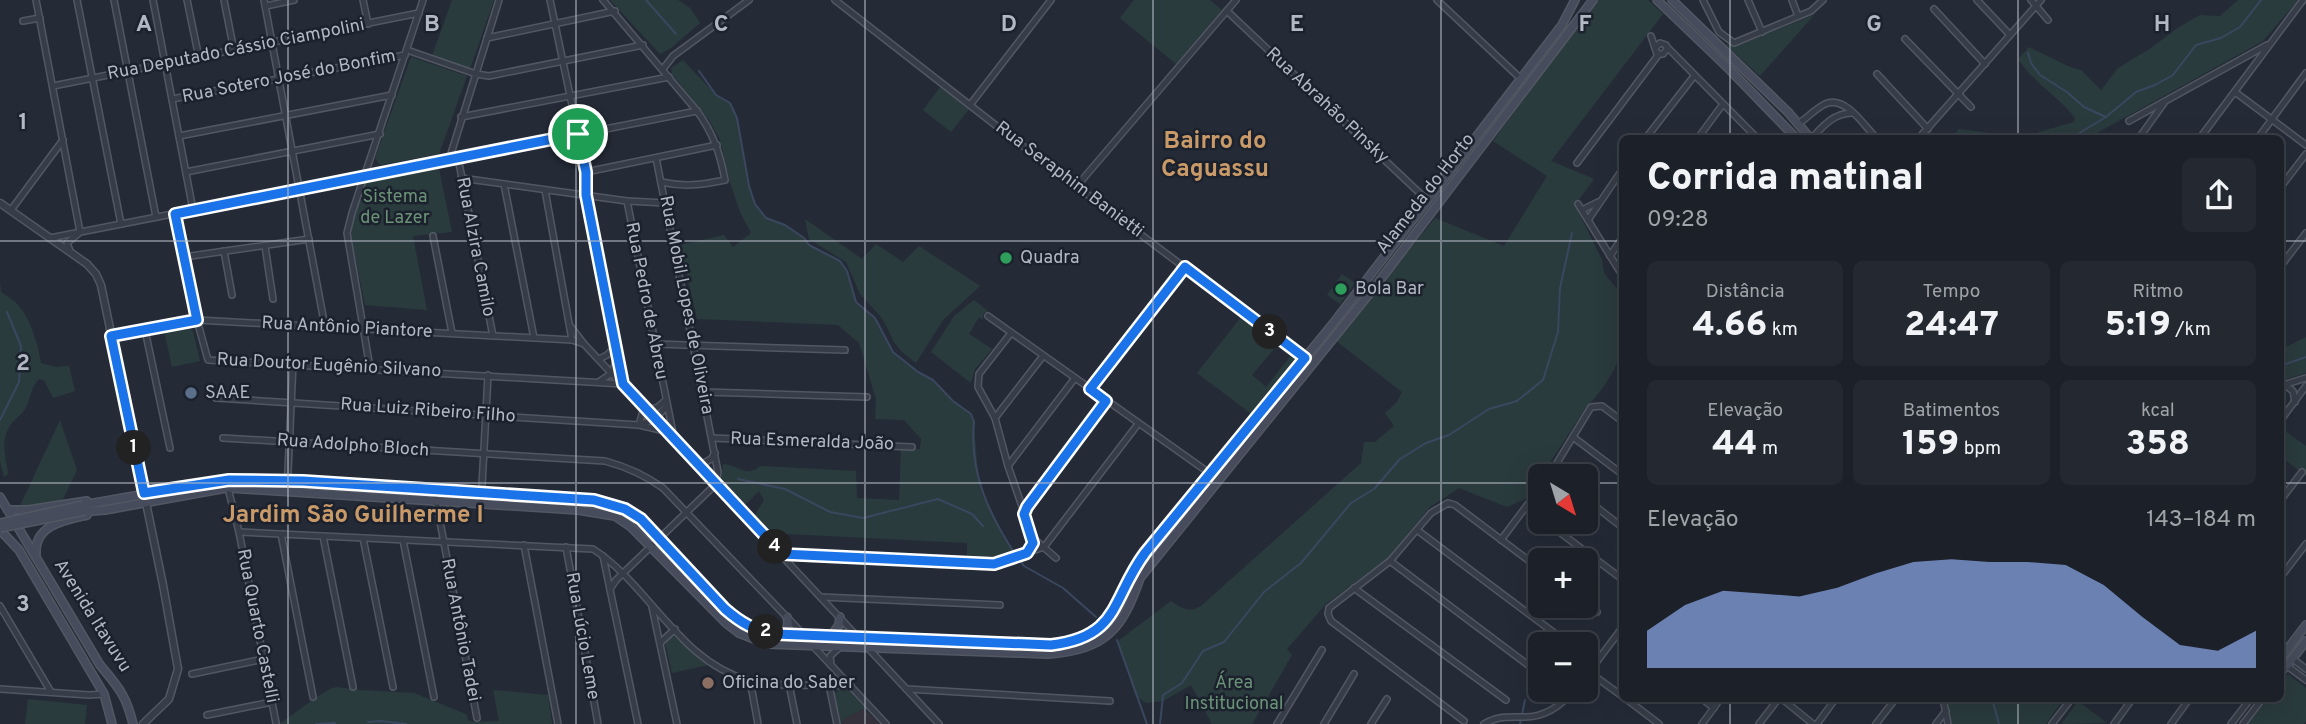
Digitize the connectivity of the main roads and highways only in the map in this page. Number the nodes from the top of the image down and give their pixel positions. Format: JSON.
{"nodes":[{"id":1,"x":1575,"y":0,"type":"edge"},
{"id":2,"x":1592,"y":0,"type":"edge"},
{"id":3,"x":1657,"y":0,"type":"edge"},
{"id":4,"x":1672,"y":0,"type":"edge"},
{"id":5,"x":1793,"y":135,"type":"edge"},
{"id":6,"x":1808,"y":135,"type":"edge"},
{"id":7,"x":1305,"y":358,"type":"junction"},
{"id":8,"x":1298,"y":381,"type":"junction"},
{"id":9,"x":228,"y":485,"type":"junction"},
{"id":10,"x":0,"y":498,"type":"edge"},
{"id":11,"x":97,"y":502,"type":"junction"},
{"id":12,"x":84,"y":508,"type":"junction"},
{"id":13,"x":8,"y":510,"type":"junction"},
{"id":14,"x":105,"y":510,"type":"junction"},
{"id":15,"x":0,"y":527,"type":"edge"},
{"id":16,"x":19,"y":527,"type":"junction"},
{"id":17,"x":36,"y":555,"type":"junction"},
{"id":18,"x":838,"y":614,"type":"road end"},
{"id":19,"x":789,"y":619,"type":"road end"},
{"id":20,"x":2306,"y":625,"type":"edge"},
{"id":21,"x":776,"y":634,"type":"junction"},
{"id":22,"x":795,"y":634,"type":"junction"},
{"id":23,"x":804,"y":635,"type":"junction"},
{"id":24,"x":831,"y":636,"type":"junction"},
{"id":25,"x":2306,"y":641,"type":"edge"},
{"id":26,"x":802,"y":646,"type":"junction"},
{"id":27,"x":2284,"y":657,"type":"edge"},
{"id":28,"x":2284,"y":658,"type":"edge"},
{"id":29,"x":112,"y":724,"type":"edge"},
{"id":30,"x":133,"y":724,"type":"edge"}],
"edges":[{"from":1,"to":7,"type":"main road","name":"Alameda do Horto"},
{"from":2,"to":8,"type":"main road","name":"Alameda do Horto"},
{"from":3,"to":5,"type":"main road"},
{"from":4,"to":6,"type":"main road"},
{"from":7,"to":8,"type":"main road"},
{"from":7,"to":24,"type":"main road","name":"Alameda do Horto"},
{"from":8,"to":26,"type":"main road","name":"Alameda do Horto"},
{"from":9,"to":11,"type":"main road"},
{"from":9,"to":14,"type":"main road"},
{"from":9,"to":21,"type":"main road"},
{"from":9,"to":26,"type":"main road"},
{"from":10,"to":13,"type":"main road","name":"Avenida Itavuvu"},
{"from":11,"to":12,"type":"main road"},
{"from":11,"to":13,"type":"main road"},
{"from":12,"to":14,"type":"main road"},
{"from":12,"to":15,"type":"main road","bridge":true},
{"from":12,"to":16,"type":"main road"},
{"from":13,"to":16,"type":"main road","name":"Avenida Itavuvu"},
{"from":14,"to":17,"type":"main road"},
{"from":15,"to":16,"type":"main road"},
{"from":15,"to":29,"type":"main road","name":"Avenida Itavuvu"},
{"from":16,"to":17,"type":"main road","name":"Avenida Itavuvu"},
{"from":17,"to":30,"type":"main road","name":"Avenida Itavuvu"},
{"from":18,"to":24,"type":"main road"},
{"from":19,"to":21,"type":"main road"},
{"from":20,"to":27,"type":"main road"},
{"from":21,"to":22,"type":"main road"},
{"from":22,"to":23,"type":"main road"},
{"from":22,"to":26,"type":"main road"},
{"from":23,"to":24,"type":"main road"},
{"from":23,"to":26,"type":"main road"},
{"from":25,"to":28,"type":"main road"}]}
